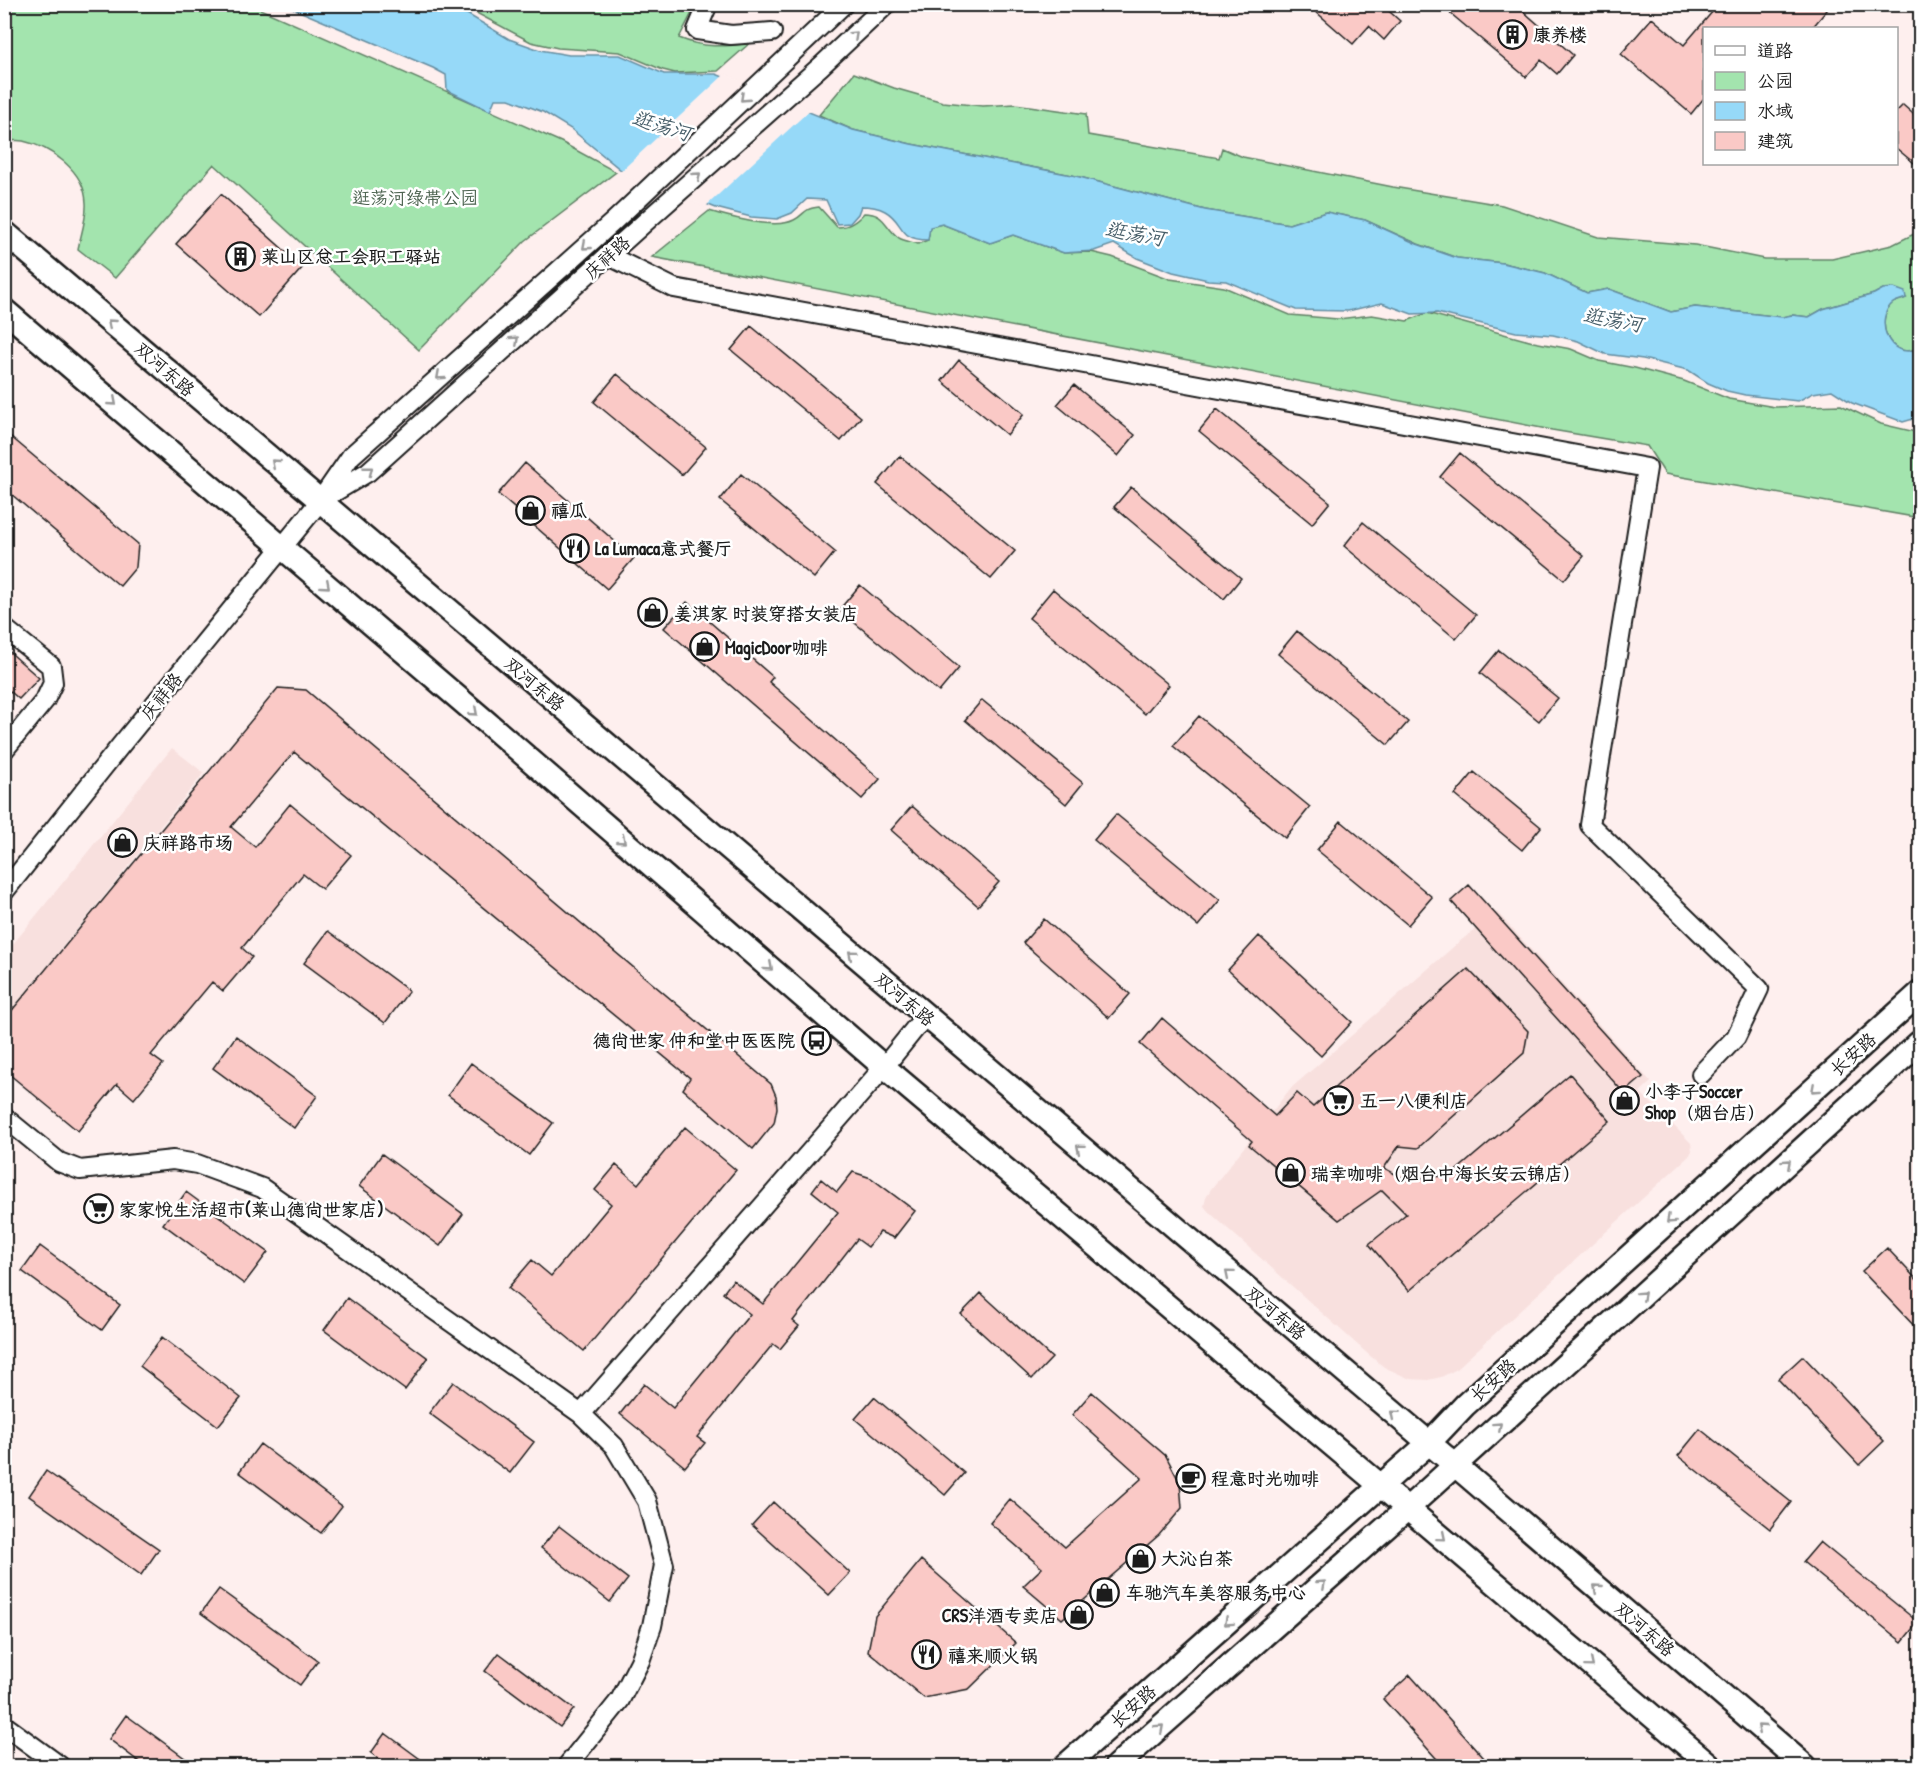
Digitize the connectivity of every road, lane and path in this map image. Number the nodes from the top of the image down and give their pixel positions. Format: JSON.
{"nodes":[{"id":1,"x":708,"y":4,"type":"edge"},
{"id":2,"x":844,"y":4,"type":"edge"},
{"id":3,"x":887,"y":4,"type":"edge"},
{"id":4,"x":772,"y":32,"type":"dead end"},
{"id":5,"x":4,"y":232,"type":"edge"},
{"id":6,"x":609,"y":256,"type":"junction"},
{"id":7,"x":4,"y":310,"type":"edge"},
{"id":8,"x":320,"y":501,"type":"junction"},
{"id":9,"x":282,"y":547,"type":"junction"},
{"id":10,"x":4,"y":628,"type":"edge"},
{"id":11,"x":4,"y":750,"type":"edge"},
{"id":12,"x":4,"y":892,"type":"edge"},
{"id":13,"x":1920,"y":993,"type":"edge"},
{"id":14,"x":925,"y":1016,"type":"junction"},
{"id":15,"x":1920,"y":1042,"type":"edge"},
{"id":16,"x":884,"y":1067,"type":"junction"},
{"id":17,"x":1701,"y":1074,"type":"dead end"},
{"id":18,"x":4,"y":1117,"type":"edge"},
{"id":19,"x":581,"y":1414,"type":"junction"},
{"id":20,"x":1429,"y":1443,"type":"junction"},
{"id":21,"x":1455,"y":1465,"type":"junction"},
{"id":22,"x":1382,"y":1486,"type":"junction"},
{"id":23,"x":1408,"y":1508,"type":"junction"},
{"id":24,"x":4,"y":1725,"type":"edge"},
{"id":25,"x":60,"y":1767,"type":"edge"},
{"id":26,"x":567,"y":1767,"type":"edge"},
{"id":27,"x":1065,"y":1767,"type":"edge"},
{"id":28,"x":1116,"y":1767,"type":"edge"},
{"id":29,"x":1711,"y":1767,"type":"edge"},
{"id":30,"x":1805,"y":1767,"type":"edge"}],
"edges":[{"from":1,"to":4,"type":"street"},
{"from":2,"to":8,"type":"street","name":"庆祥路","one_way":true},
{"from":6,"to":3,"type":"street","name":"庆祥路","one_way":true},
{"from":8,"to":5,"type":"street","name":"双河东路","one_way":true},
{"from":8,"to":6,"type":"street","name":"庆祥路","one_way":true},
{"from":6,"to":17,"type":"street"},
{"from":7,"to":9,"type":"street","one_way":true},
{"from":8,"to":9,"type":"street","name":"庆祥路"},
{"from":14,"to":8,"type":"street","name":"双河东路","one_way":true},
{"from":9,"to":12,"type":"street","name":"庆祥路"},
{"from":9,"to":16,"type":"street","one_way":true},
{"from":10,"to":11,"type":"street"},
{"from":13,"to":20,"type":"street","name":"长安路","one_way":true},
{"from":14,"to":16,"type":"street"},
{"from":20,"to":14,"type":"street","name":"双河东路","one_way":true},
{"from":21,"to":15,"type":"street","name":"长安路","one_way":true},
{"from":16,"to":19,"type":"street"},
{"from":16,"to":22,"type":"street"},
{"from":18,"to":19,"type":"street"},
{"from":19,"to":26,"type":"street"},
{"from":20,"to":21,"type":"street","name":"双河东路"},
{"from":20,"to":22,"type":"street","name":"长安路"},
{"from":21,"to":23,"type":"street","name":"长安路"},
{"from":30,"to":21,"type":"street","name":"双河东路","one_way":true},
{"from":22,"to":23,"type":"street"},
{"from":22,"to":27,"type":"street","name":"长安路","one_way":true},
{"from":28,"to":23,"type":"street","name":"长安路","one_way":true},
{"from":23,"to":29,"type":"street","one_way":true},
{"from":24,"to":25,"type":"street"}]}
